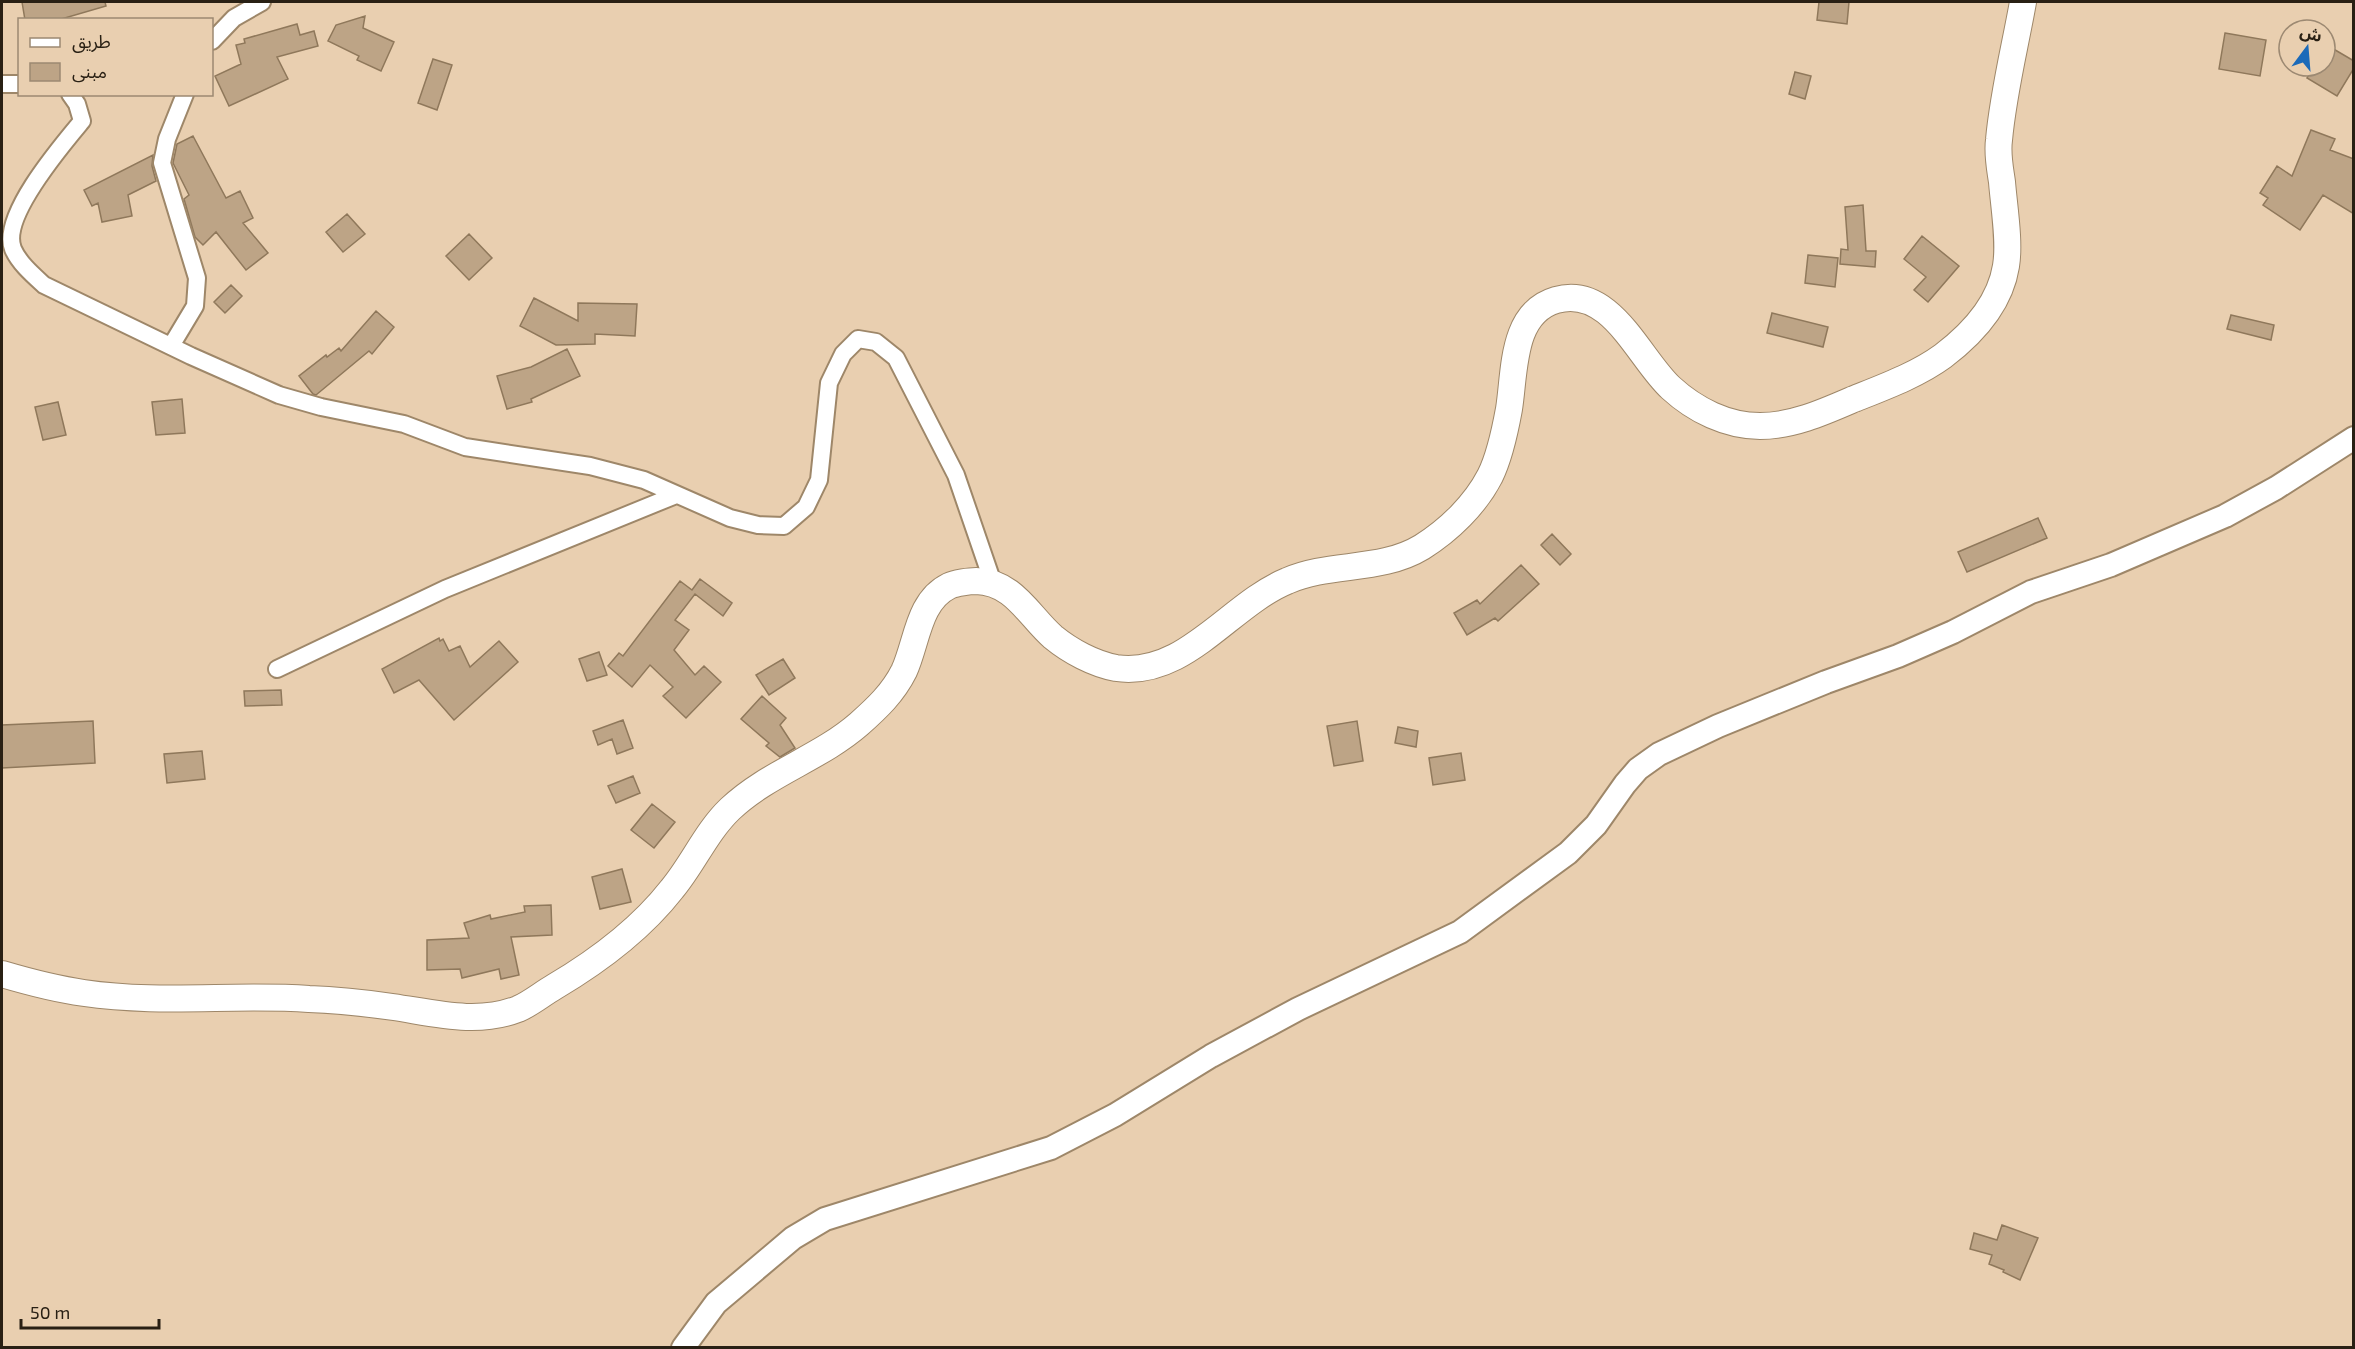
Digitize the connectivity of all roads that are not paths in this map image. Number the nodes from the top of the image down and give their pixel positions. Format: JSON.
{"nodes":[{"id":1,"x":262,"y":2,"type":"edge"},
{"id":2,"x":2023,"y":2,"type":"edge"},
{"id":3,"x":213,"y":40,"type":"edge"},
{"id":4,"x":2,"y":84,"type":"edge"},
{"id":5,"x":18,"y":84,"type":"edge"},
{"id":6,"x":71,"y":96,"type":"edge"},
{"id":7,"x":184,"y":96,"type":"edge"},
{"id":8,"x":171,"y":346,"type":"junction"},
{"id":9,"x":2354,"y":438,"type":"edge"},
{"id":10,"x":676,"y":495,"type":"junction"},
{"id":11,"x":993,"y":583,"type":"junction"},
{"id":12,"x":277,"y":669,"type":"dead end"},
{"id":13,"x":2,"y":974,"type":"edge"},
{"id":14,"x":683,"y":1347,"type":"edge"}],
"edges":[{"from":1,"to":3,"type":"street"},
{"from":2,"to":11,"type":"main road"},
{"from":4,"to":5,"type":"street"},
{"from":6,"to":8,"type":"street"},
{"from":7,"to":8,"type":"street"},
{"from":8,"to":10,"type":"street"},
{"from":9,"to":14,"type":"main road"},
{"from":10,"to":11,"type":"street"},
{"from":10,"to":12,"type":"street"},
{"from":11,"to":13,"type":"main road"}]}
